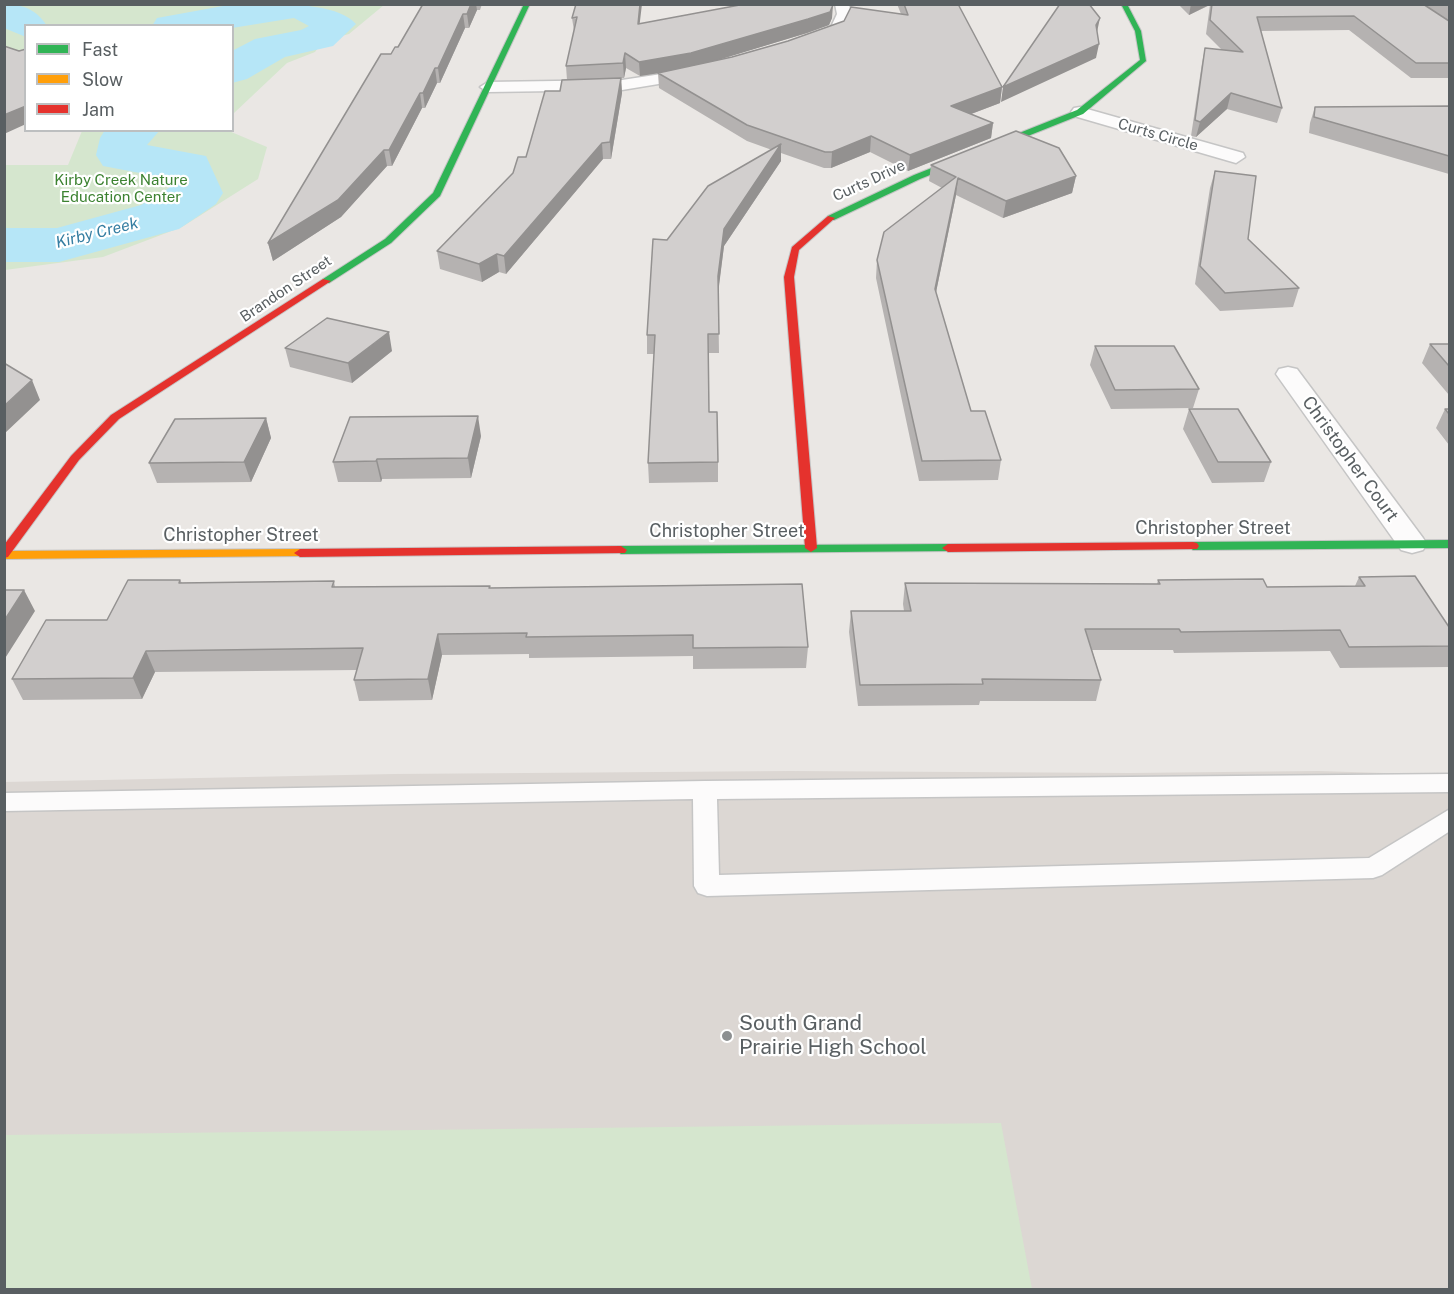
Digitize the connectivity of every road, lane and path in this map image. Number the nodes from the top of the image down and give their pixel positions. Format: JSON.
{"nodes":[{"id":1,"x":527,"y":4,"type":"edge"},
{"id":2,"x":842,"y":4,"type":"edge"},
{"id":3,"x":1124,"y":4,"type":"edge"},
{"id":4,"x":782,"y":50,"type":"edge"},
{"id":5,"x":717,"y":69,"type":"edge"},
{"id":6,"x":488,"y":87,"type":"junction"},
{"id":7,"x":1080,"y":112,"type":"junction"},
{"id":8,"x":1236,"y":157,"type":"dead end"},
{"id":9,"x":1288,"y":374,"type":"dead end"},
{"id":10,"x":1412,"y":544,"type":"junction"},
{"id":11,"x":1449,"y":544,"type":"edge"},
{"id":12,"x":811,"y":548,"type":"junction"},
{"id":13,"x":4,"y":555,"type":"edge"},
{"id":14,"x":1449,"y":783,"type":"edge"},
{"id":15,"x":705,"y":790,"type":"junction"},
{"id":16,"x":4,"y":802,"type":"edge"},
{"id":17,"x":1449,"y":818,"type":"edge"}],
"edges":[{"from":1,"to":6,"type":"street","name":"Brandon Street"},
{"from":2,"to":4,"type":"street"},
{"from":3,"to":7,"type":"street","name":"Curts Drive"},
{"from":5,"to":6,"type":"street"},
{"from":6,"to":13,"type":"street","name":"Brandon Street"},
{"from":7,"to":8,"type":"street","name":"Curts Circle"},
{"from":7,"to":12,"type":"street","name":"Curts Drive"},
{"from":9,"to":10,"type":"street","name":"Christopher Court"},
{"from":10,"to":11,"type":"street","name":"Christopher Street"},
{"from":10,"to":12,"type":"street","name":"Christopher Street"},
{"from":12,"to":13,"type":"street","name":"Christopher Street"},
{"from":14,"to":15,"type":"lane"},
{"from":15,"to":16,"type":"lane"},
{"from":15,"to":17,"type":"lane"}]}
